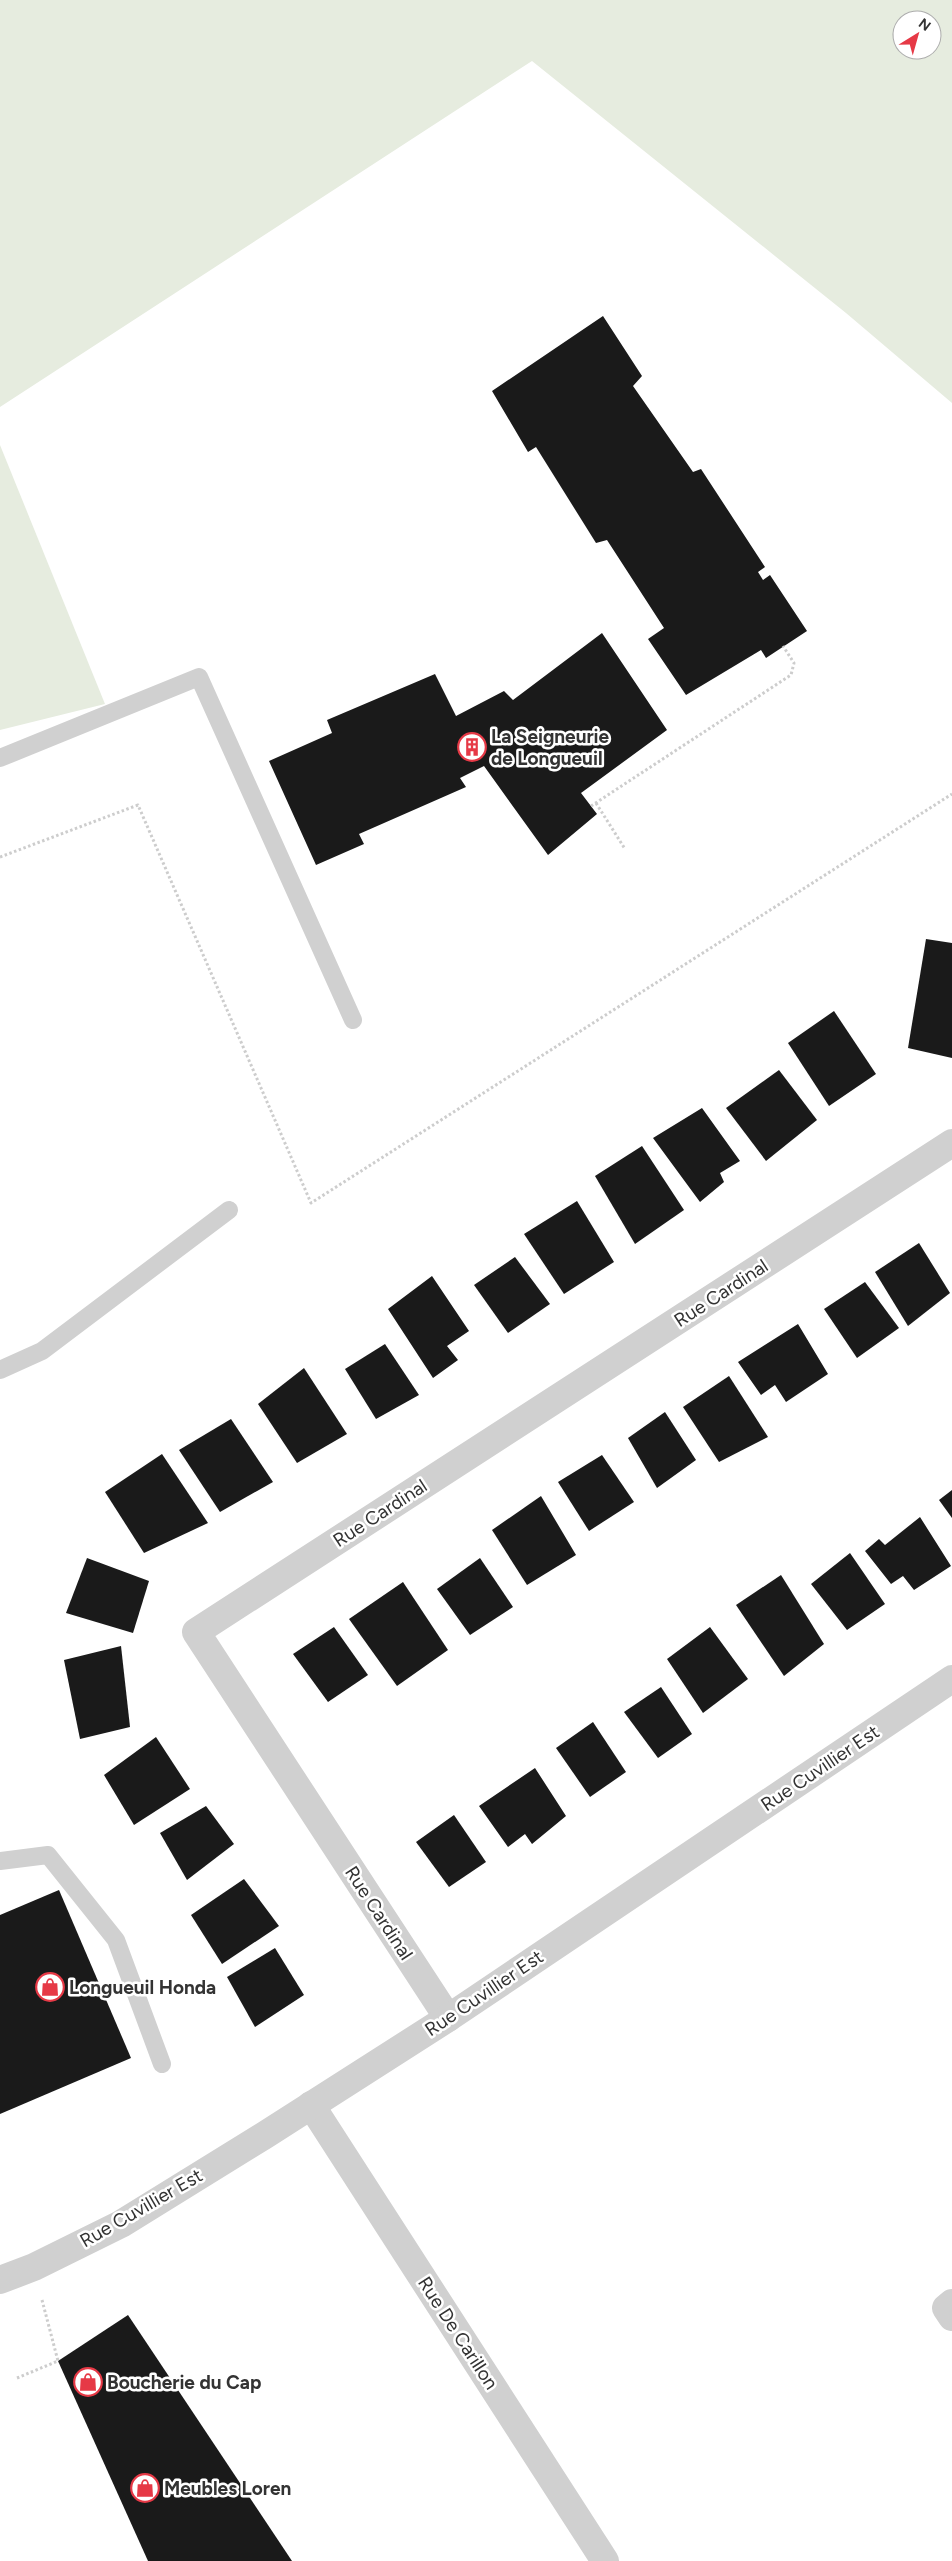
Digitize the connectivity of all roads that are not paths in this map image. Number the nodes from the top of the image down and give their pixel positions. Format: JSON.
{"nodes":[{"id":1,"x":0,"y":758,"type":"edge"},
{"id":2,"x":353,"y":1020,"type":"dead end"},
{"id":3,"x":952,"y":1143,"type":"edge"},
{"id":4,"x":229,"y":1210,"type":"dead end"},
{"id":5,"x":0,"y":1370,"type":"edge"},
{"id":6,"x":952,"y":1679,"type":"edge"},
{"id":7,"x":0,"y":1861,"type":"edge"},
{"id":8,"x":448,"y":2018,"type":"junction"},
{"id":9,"x":162,"y":2064,"type":"dead end"},
{"id":10,"x":311,"y":2105,"type":"junction"},
{"id":11,"x":0,"y":2280,"type":"edge"},
{"id":12,"x":952,"y":2303,"type":"edge"},
{"id":13,"x":952,"y":2317,"type":"edge"},
{"id":14,"x":605,"y":2561,"type":"edge"}],
"edges":[{"from":1,"to":2,"type":"lane"},
{"from":3,"to":8,"type":"street","name":"Rue Cardinal"},
{"from":4,"to":5,"type":"lane"},
{"from":6,"to":8,"type":"street","name":"Rue Cuvillier Est"},
{"from":7,"to":9,"type":"lane"},
{"from":8,"to":10,"type":"street","name":"Rue Cuvillier Est"},
{"from":10,"to":11,"type":"street","name":"Rue Cuvillier Est"},
{"from":10,"to":14,"type":"street","name":"Rue De Carillon"},
{"from":12,"to":13,"type":"street"}]}
